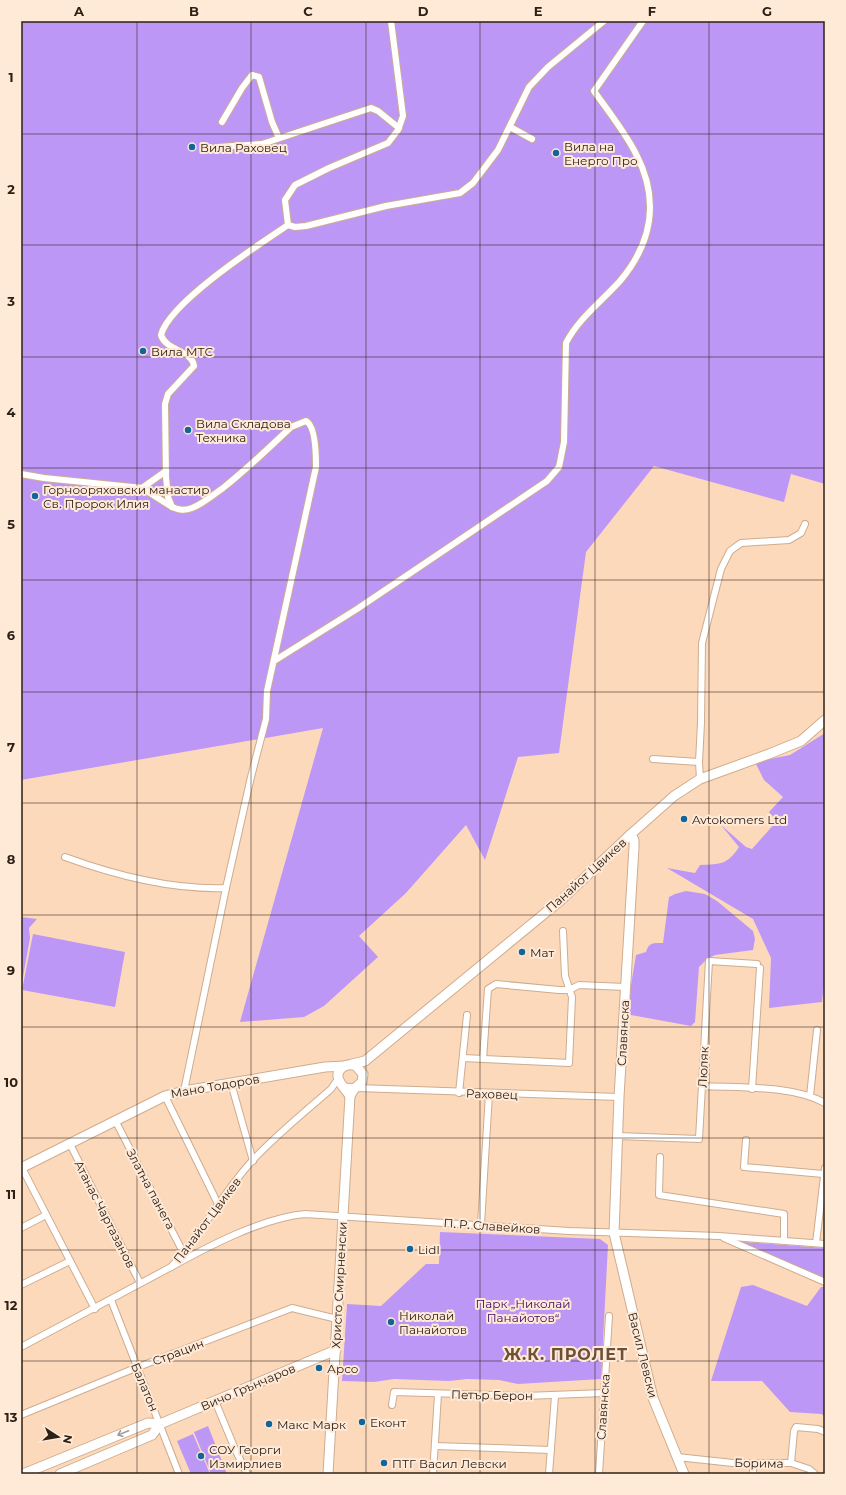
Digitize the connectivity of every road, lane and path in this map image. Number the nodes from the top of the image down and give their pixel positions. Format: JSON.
{"nodes":[{"id":1,"x":392,"y":21,"type":"edge"},
{"id":2,"x":604,"y":21,"type":"edge"},
{"id":3,"x":643,"y":21,"type":"edge"},
{"id":4,"x":222,"y":122,"type":"dead end"},
{"id":5,"x":399,"y":128,"type":"junction"},
{"id":6,"x":510,"y":128,"type":"junction"},
{"id":7,"x":279,"y":138,"type":"junction"},
{"id":8,"x":532,"y":139,"type":"dead end"},
{"id":9,"x":219,"y":146,"type":"dead end"},
{"id":10,"x":288,"y":225,"type":"junction"},
{"id":11,"x":166,"y":472,"type":"junction"},
{"id":12,"x":21,"y":474,"type":"edge"},
{"id":13,"x":142,"y":488,"type":"junction"},
{"id":14,"x":172,"y":507,"type":"junction"},
{"id":15,"x":805,"y":524,"type":"dead end"},
{"id":16,"x":274,"y":661,"type":"junction"},
{"id":17,"x":825,"y":720,"type":"edge"},
{"id":18,"x":653,"y":759,"type":"dead end"},
{"id":19,"x":699,"y":762,"type":"junction"},
{"id":20,"x":700,"y":779,"type":"junction"},
{"id":21,"x":631,"y":834,"type":"junction"},
{"id":22,"x":65,"y":857,"type":"dead end"},
{"id":23,"x":226,"y":888,"type":"junction"},
{"id":24,"x":563,"y":931,"type":"dead end"},
{"id":25,"x":625,"y":987,"type":"junction"},
{"id":26,"x":569,"y":990,"type":"junction"},
{"id":27,"x":467,"y":1015,"type":"dead end"},
{"id":28,"x":817,"y":1030,"type":"dead end"},
{"id":29,"x":463,"y":1058,"type":"junction"},
{"id":30,"x":483,"y":1059,"type":"junction"},
{"id":31,"x":365,"y":1061,"type":"junction"},
{"id":32,"x":344,"y":1070,"type":"junction"},
{"id":33,"x":231,"y":1083,"type":"junction"},
{"id":34,"x":702,"y":1086,"type":"junction"},
{"id":35,"x":355,"y":1087,"type":"junction"},
{"id":36,"x":331,"y":1089,"type":"junction"},
{"id":37,"x":752,"y":1089,"type":"junction"},
{"id":38,"x":184,"y":1091,"type":"junction"},
{"id":39,"x":460,"y":1093,"type":"junction"},
{"id":40,"x":489,"y":1094,"type":"junction"},
{"id":41,"x":165,"y":1096,"type":"junction"},
{"id":42,"x":810,"y":1096,"type":"junction"},
{"id":43,"x":619,"y":1098,"type":"junction"},
{"id":44,"x":825,"y":1103,"type":"edge"},
{"id":45,"x":115,"y":1120,"type":"junction"},
{"id":46,"x":617,"y":1136,"type":"junction"},
{"id":47,"x":746,"y":1140,"type":"dead end"},
{"id":48,"x":70,"y":1144,"type":"junction"},
{"id":49,"x":660,"y":1157,"type":"dead end"},
{"id":50,"x":253,"y":1161,"type":"junction"},
{"id":51,"x":21,"y":1167,"type":"edge"},
{"id":52,"x":824,"y":1171,"type":"edge"},
{"id":53,"x":218,"y":1204,"type":"junction"},
{"id":54,"x":46,"y":1215,"type":"junction"},
{"id":55,"x":343,"y":1215,"type":"junction"},
{"id":56,"x":481,"y":1224,"type":"junction"},
{"id":57,"x":21,"y":1228,"type":"edge"},
{"id":58,"x":614,"y":1233,"type":"junction"},
{"id":59,"x":719,"y":1236,"type":"junction"},
{"id":60,"x":784,"y":1240,"type":"junction"},
{"id":61,"x":816,"y":1243,"type":"junction"},
{"id":62,"x":825,"y":1244,"type":"edge"},
{"id":63,"x":184,"y":1252,"type":"junction"},
{"id":64,"x":185,"y":1260,"type":"junction"},
{"id":65,"x":70,"y":1261,"type":"junction"},
{"id":66,"x":171,"y":1267,"type":"junction"},
{"id":67,"x":825,"y":1282,"type":"edge"},
{"id":68,"x":140,"y":1284,"type":"junction"},
{"id":69,"x":21,"y":1285,"type":"edge"},
{"id":70,"x":111,"y":1300,"type":"junction"},
{"id":71,"x":95,"y":1309,"type":"junction"},
{"id":72,"x":609,"y":1316,"type":"dead end"},
{"id":73,"x":337,"y":1319,"type":"junction"},
{"id":74,"x":21,"y":1348,"type":"edge"},
{"id":75,"x":336,"y":1350,"type":"junction"},
{"id":76,"x":137,"y":1368,"type":"junction"},
{"id":77,"x":604,"y":1393,"type":"junction"},
{"id":78,"x":438,"y":1394,"type":"junction"},
{"id":79,"x":555,"y":1396,"type":"junction"},
{"id":80,"x":215,"y":1401,"type":"junction"},
{"id":81,"x":392,"y":1405,"type":"dead end"},
{"id":82,"x":21,"y":1415,"type":"edge"},
{"id":83,"x":160,"y":1424,"type":"junction"},
{"id":84,"x":825,"y":1432,"type":"edge"},
{"id":85,"x":435,"y":1446,"type":"junction"},
{"id":86,"x":551,"y":1450,"type":"junction"},
{"id":87,"x":678,"y":1457,"type":"junction"},
{"id":88,"x":753,"y":1464,"type":"junction"},
{"id":89,"x":791,"y":1464,"type":"junction"},
{"id":90,"x":23,"y":1474,"type":"edge"},
{"id":91,"x":60,"y":1474,"type":"edge"},
{"id":92,"x":179,"y":1474,"type":"edge"},
{"id":93,"x":247,"y":1474,"type":"edge"},
{"id":94,"x":328,"y":1474,"type":"edge"},
{"id":95,"x":433,"y":1474,"type":"edge"},
{"id":96,"x":549,"y":1474,"type":"edge"},
{"id":97,"x":599,"y":1474,"type":"edge"},
{"id":98,"x":684,"y":1474,"type":"edge"},
{"id":99,"x":753,"y":1474,"type":"edge"},
{"id":100,"x":815,"y":1474,"type":"edge"}],
"edges":[{"from":1,"to":5,"type":"street"},
{"from":2,"to":6,"type":"street"},
{"from":3,"to":16,"type":"street"},
{"from":4,"to":7,"type":"street"},
{"from":5,"to":7,"type":"street"},
{"from":5,"to":10,"type":"street"},
{"from":6,"to":8,"type":"street"},
{"from":6,"to":10,"type":"street"},
{"from":7,"to":9,"type":"street"},
{"from":10,"to":11,"type":"street"},
{"from":11,"to":13,"type":"street"},
{"from":11,"to":14,"type":"street"},
{"from":12,"to":13,"type":"street"},
{"from":13,"to":14,"type":"street"},
{"from":14,"to":16,"type":"street"},
{"from":15,"to":19,"type":"street"},
{"from":16,"to":23,"type":"street"},
{"from":17,"to":20,"type":"street","name":"Панайот Цвикев"},
{"from":18,"to":19,"type":"street"},
{"from":19,"to":20,"type":"street"},
{"from":20,"to":21,"type":"street","name":"Панайот Цвикев"},
{"from":21,"to":25,"type":"street","name":"Славянска"},
{"from":21,"to":31,"type":"street","name":"Панайот Цвикев"},
{"from":22,"to":23,"type":"street"},
{"from":23,"to":38,"type":"street"},
{"from":24,"to":26,"type":"street"},
{"from":25,"to":26,"type":"street"},
{"from":25,"to":43,"type":"street","name":"Славянска"},
{"from":26,"to":30,"type":"street"},
{"from":26,"to":30,"type":"street"},
{"from":27,"to":29,"type":"street"},
{"from":28,"to":42,"type":"street"},
{"from":29,"to":30,"type":"street"},
{"from":29,"to":39,"type":"street"},
{"from":31,"to":32,"type":"street","name":"Панайот Цвикев"},
{"from":31,"to":35,"type":"street"},
{"from":32,"to":33,"type":"street","name":"Мано Тодоров"},
{"from":32,"to":35,"type":"street"},
{"from":32,"to":35,"type":"street","name":"Мано Тодоров"},
{"from":32,"to":36,"type":"street","name":"Панайот Цвикев"},
{"from":33,"to":38,"type":"street","name":"Мано Тодоров"},
{"from":33,"to":50,"type":"street"},
{"from":34,"to":37,"type":"street"},
{"from":34,"to":37,"type":"street","name":"Люляк"},
{"from":34,"to":46,"type":"street","name":"Люляк"},
{"from":35,"to":36,"type":"street"},
{"from":35,"to":39,"type":"street","name":"Раховец"},
{"from":35,"to":55,"type":"street","name":"Христо Смирненски"},
{"from":36,"to":50,"type":"street","name":"Панайот Цвикев"},
{"from":37,"to":42,"type":"street"},
{"from":38,"to":41,"type":"street","name":"Мано Тодоров"},
{"from":39,"to":40,"type":"street","name":"Раховец"},
{"from":40,"to":43,"type":"street","name":"Раховец"},
{"from":40,"to":56,"type":"street"},
{"from":41,"to":45,"type":"street","name":"Мано Тодоров"},
{"from":41,"to":53,"type":"street"},
{"from":42,"to":44,"type":"street"},
{"from":43,"to":46,"type":"street","name":"Славянска"},
{"from":45,"to":48,"type":"street","name":"Мано Тодоров"},
{"from":45,"to":63,"type":"street","name":"Златна панега"},
{"from":46,"to":58,"type":"street","name":"Славянска"},
{"from":47,"to":52,"type":"street"},
{"from":48,"to":51,"type":"street","name":"Мано Тодоров"},
{"from":48,"to":68,"type":"street","name":"Атанас Чартазанов"},
{"from":49,"to":60,"type":"street"},
{"from":50,"to":53,"type":"street","name":"Панайот Цвикев"},
{"from":51,"to":54,"type":"street"},
{"from":52,"to":61,"type":"street"},
{"from":53,"to":63,"type":"street","name":"Панайот Цвикев"},
{"from":54,"to":57,"type":"street"},
{"from":54,"to":65,"type":"street"},
{"from":55,"to":56,"type":"street","name":"П. Р. Славейков"},
{"from":55,"to":64,"type":"street","name":"П. Р. Славейков"},
{"from":55,"to":73,"type":"street","name":"Христо Смирненски"},
{"from":56,"to":58,"type":"street","name":"П. Р. Славейков"},
{"from":58,"to":59,"type":"street","name":"П. Р. Славейков"},
{"from":58,"to":87,"type":"street","name":"Васил Левски"},
{"from":59,"to":60,"type":"street","name":"П. Р. Славейков"},
{"from":59,"to":67,"type":"street"},
{"from":60,"to":61,"type":"street","name":"П. Р. Славейков"},
{"from":61,"to":62,"type":"street","name":"П. Р. Славейков"},
{"from":63,"to":64,"type":"street","name":"Златна панега"},
{"from":63,"to":66,"type":"street","name":"Панайот Цвикев"},
{"from":64,"to":66,"type":"street","name":"П. Р. Славейков"},
{"from":65,"to":69,"type":"street"},
{"from":65,"to":71,"type":"street"},
{"from":66,"to":68,"type":"street","name":"Панайот Цвикев"},
{"from":68,"to":70,"type":"street","name":"Панайот Цвикев"},
{"from":70,"to":71,"type":"street","name":"Панайот Цвикев"},
{"from":70,"to":76,"type":"street","name":"Балатон"},
{"from":71,"to":74,"type":"street","name":"Панайот Цвикев"},
{"from":72,"to":77,"type":"street","name":"Славянска"},
{"from":73,"to":75,"type":"street","name":"Христо Смирненски"},
{"from":73,"to":76,"type":"street","name":"Страцин"},
{"from":75,"to":80,"type":"street","name":"Вичо Грънчаров"},
{"from":75,"to":94,"type":"street","name":"Христо Смирненски"},
{"from":76,"to":82,"type":"street","name":"Страцин"},
{"from":76,"to":83,"type":"street","name":"Балатон"},
{"from":77,"to":79,"type":"street","name":"Петър Берон"},
{"from":77,"to":97,"type":"street","name":"Славянска"},
{"from":78,"to":79,"type":"street","name":"Петър Берон"},
{"from":78,"to":81,"type":"street","name":"Петър Берон"},
{"from":78,"to":85,"type":"street"},
{"from":79,"to":86,"type":"street"},
{"from":80,"to":83,"type":"street","name":"Вичо Грънчаров"},
{"from":80,"to":93,"type":"street"},
{"from":83,"to":90,"type":"street","name":"Вичо Грънчаров","one_way":true},
{"from":83,"to":91,"type":"street","name":"Вичо Грънчаров"},
{"from":83,"to":92,"type":"street","name":"Балатон"},
{"from":84,"to":89,"type":"street"},
{"from":85,"to":86,"type":"street"},
{"from":85,"to":95,"type":"street"},
{"from":86,"to":96,"type":"street"},
{"from":87,"to":88,"type":"street","name":"Борима"},
{"from":87,"to":98,"type":"street","name":"Васил Левски"},
{"from":88,"to":89,"type":"street","name":"Борима"},
{"from":88,"to":99,"type":"street"},
{"from":89,"to":100,"type":"street","name":"Борима"}]}
